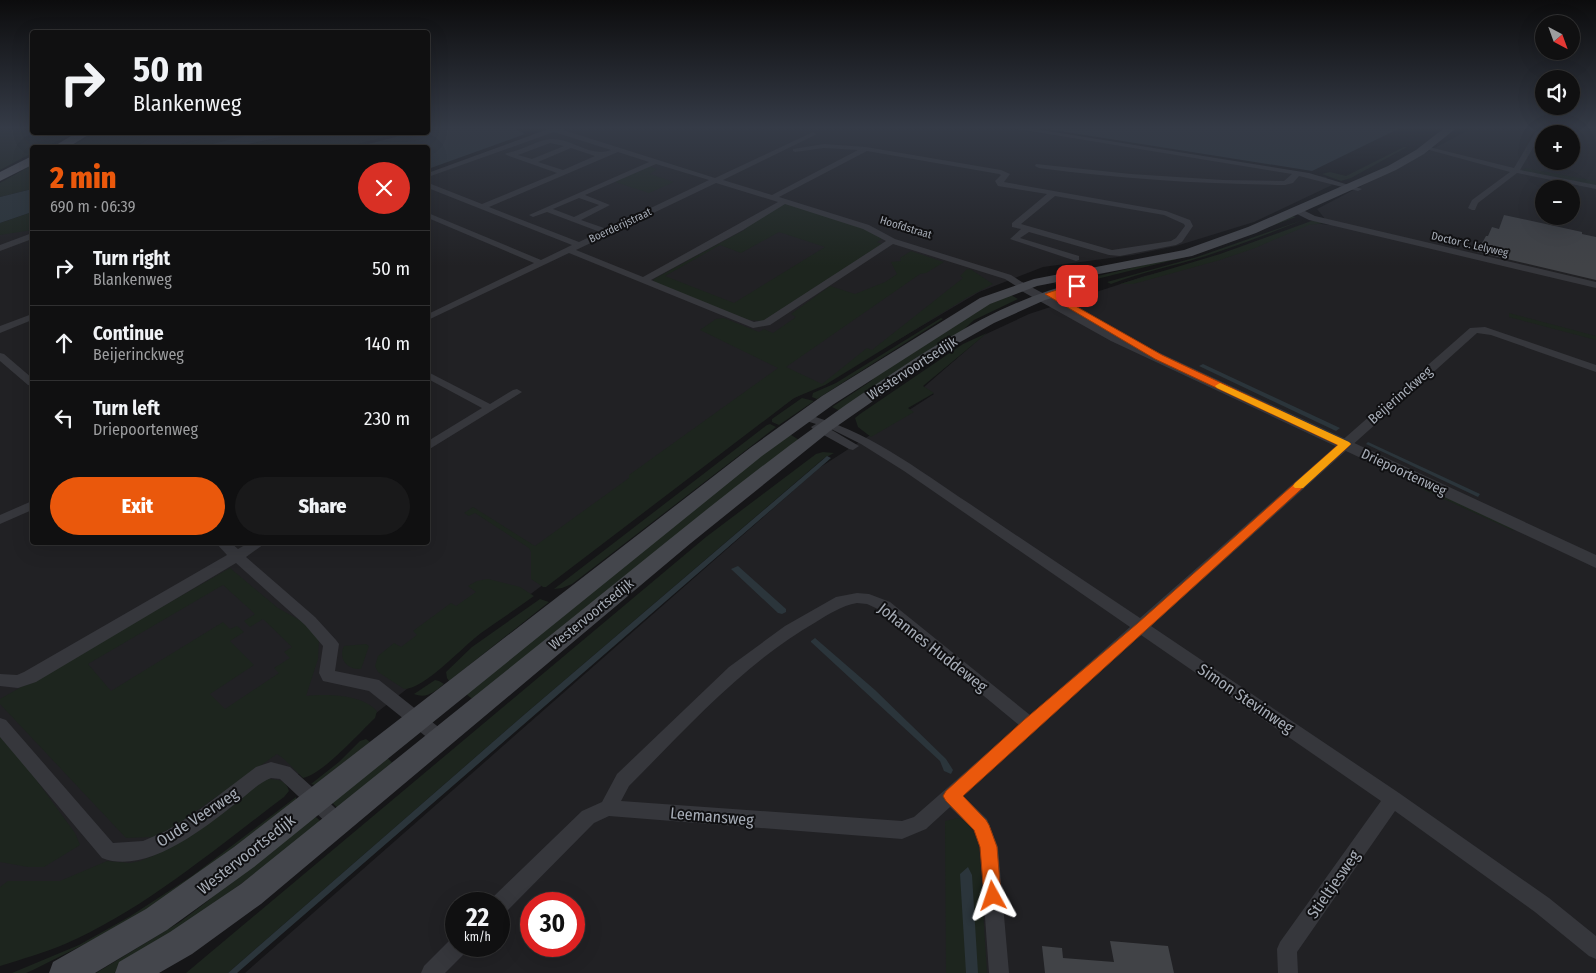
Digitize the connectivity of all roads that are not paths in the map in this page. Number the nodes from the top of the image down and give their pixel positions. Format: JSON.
{"nodes":[{"id":1,"x":557,"y":174,"type":"edge"},
{"id":2,"x":626,"y":174,"type":"edge"},
{"id":3,"x":699,"y":174,"type":"edge"},
{"id":4,"x":729,"y":174,"type":"edge"},
{"id":5,"x":816,"y":174,"type":"edge"},
{"id":6,"x":1006,"y":174,"type":"edge"},
{"id":7,"x":1115,"y":174,"type":"edge"},
{"id":8,"x":1295,"y":174,"type":"edge"},
{"id":9,"x":1302,"y":174,"type":"edge"},
{"id":10,"x":1378,"y":174,"type":"edge"},
{"id":11,"x":1510,"y":174,"type":"edge"},
{"id":12,"x":1544,"y":174,"type":"edge"},
{"id":13,"x":1556,"y":174,"type":"edge"},
{"id":14,"x":717,"y":180,"type":"junction"},
{"id":15,"x":1596,"y":181,"type":"edge"},
{"id":16,"x":430,"y":187,"type":"edge"},
{"id":17,"x":1352,"y":187,"type":"junction"},
{"id":18,"x":1596,"y":187,"type":"edge"},
{"id":19,"x":1052,"y":193,"type":"junction"},
{"id":20,"x":578,"y":195,"type":"junction"},
{"id":21,"x":774,"y":197,"type":"junction"},
{"id":22,"x":785,"y":200,"type":"junction"},
{"id":23,"x":482,"y":207,"type":"junction"},
{"id":24,"x":1472,"y":208,"type":"dead end"},
{"id":25,"x":546,"y":209,"type":"junction"},
{"id":26,"x":1304,"y":213,"type":"junction"},
{"id":27,"x":430,"y":216,"type":"edge"},
{"id":28,"x":574,"y":220,"type":"junction"},
{"id":29,"x":518,"y":221,"type":"junction"},
{"id":30,"x":866,"y":226,"type":"junction"},
{"id":31,"x":1027,"y":229,"type":"junction"},
{"id":32,"x":607,"y":232,"type":"junction"},
{"id":33,"x":30,"y":237,"type":"edge"},
{"id":34,"x":892,"y":242,"type":"junction"},
{"id":35,"x":1078,"y":243,"type":"junction"},
{"id":36,"x":578,"y":245,"type":"junction"},
{"id":37,"x":0,"y":248,"type":"edge"},
{"id":38,"x":568,"y":250,"type":"junction"},
{"id":39,"x":939,"y":253,"type":"junction"},
{"id":40,"x":1063,"y":254,"type":"junction"},
{"id":41,"x":1076,"y":258,"type":"dead end"},
{"id":42,"x":541,"y":263,"type":"junction"},
{"id":43,"x":642,"y":281,"type":"junction"},
{"id":44,"x":1596,"y":285,"type":"edge"},
{"id":45,"x":1036,"y":290,"type":"junction"},
{"id":46,"x":430,"y":316,"type":"edge"},
{"id":47,"x":30,"y":318,"type":"edge"},
{"id":48,"x":0,"y":330,"type":"edge"},
{"id":49,"x":0,"y":356,"type":"edge"},
{"id":50,"x":1596,"y":369,"type":"edge"},
{"id":51,"x":430,"y":376,"type":"edge"},
{"id":52,"x":30,"y":382,"type":"edge"},
{"id":53,"x":517,"y":392,"type":"dead end"},
{"id":54,"x":490,"y":408,"type":"junction"},
{"id":55,"x":804,"y":417,"type":"junction"},
{"id":56,"x":829,"y":431,"type":"junction"},
{"id":57,"x":1346,"y":444,"type":"junction"},
{"id":58,"x":430,"y":445,"type":"edge"},
{"id":59,"x":30,"y":505,"type":"edge"},
{"id":60,"x":0,"y":520,"type":"edge"},
{"id":61,"x":224,"y":545,"type":"edge"},
{"id":62,"x":256,"y":545,"type":"edge"},
{"id":63,"x":237,"y":556,"type":"junction"},
{"id":64,"x":1596,"y":562,"type":"edge"},
{"id":65,"x":1142,"y":627,"type":"junction"},
{"id":66,"x":0,"y":680,"type":"edge"},
{"id":67,"x":417,"y":720,"type":"junction"},
{"id":68,"x":1030,"y":724,"type":"junction"},
{"id":69,"x":0,"y":725,"type":"edge"},
{"id":70,"x":440,"y":738,"type":"junction"},
{"id":71,"x":952,"y":796,"type":"junction"},
{"id":72,"x":1393,"y":799,"type":"junction"},
{"id":73,"x":314,"y":801,"type":"junction"},
{"id":74,"x":608,"y":808,"type":"junction"},
{"id":75,"x":338,"y":822,"type":"junction"},
{"id":76,"x":510,"y":894,"type":"edge"},
{"id":77,"x":1596,"y":949,"type":"edge"},
{"id":78,"x":447,"y":957,"type":"edge"},
{"id":79,"x":64,"y":973,"type":"edge"},
{"id":80,"x":130,"y":973,"type":"edge"},
{"id":81,"x":431,"y":973,"type":"edge"},
{"id":82,"x":999,"y":973,"type":"edge"},
{"id":83,"x":1288,"y":973,"type":"edge"}],
"edges":[{"from":1,"to":23,"type":"street"},
{"from":2,"to":20,"type":"street"},
{"from":3,"to":14,"type":"street","name":"Hoofdstraat"},
{"from":4,"to":14,"type":"street","name":"Boerderijstraat"},
{"from":5,"to":21,"type":"street"},
{"from":6,"to":19,"type":"street"},
{"from":7,"to":8,"type":"street"},
{"from":9,"to":17,"type":"street"},
{"from":10,"to":17,"type":"main road","name":"Westervoortsedijk"},
{"from":11,"to":24,"type":"street"},
{"from":12,"to":18,"type":"street"},
{"from":13,"to":15,"type":"street"},
{"from":14,"to":21,"type":"street","name":"Hoofdstraat"},
{"from":14,"to":32,"type":"street","name":"Boerderijstraat"},
{"from":16,"to":23,"type":"street"},
{"from":17,"to":26,"type":"main road","name":"Westervoortsedijk"},
{"from":19,"to":31,"type":"street"},
{"from":19,"to":35,"type":"street"},
{"from":20,"to":25,"type":"street"},
{"from":20,"to":28,"type":"street"},
{"from":21,"to":22,"type":"street","name":"Hoofdstraat"},
{"from":22,"to":30,"type":"street","name":"Hoofdstraat"},
{"from":22,"to":43,"type":"street"},
{"from":23,"to":29,"type":"street"},
{"from":25,"to":28,"type":"street"},
{"from":25,"to":29,"type":"street"},
{"from":26,"to":44,"type":"street","name":"Doctor C. Lelyweg"},
{"from":26,"to":45,"type":"main road","name":"Westervoortsedijk"},
{"from":26,"to":45,"type":"main road","name":"Westervoortsedijk"},
{"from":27,"to":42,"type":"street"},
{"from":28,"to":32,"type":"street"},
{"from":29,"to":36,"type":"street"},
{"from":30,"to":34,"type":"street","name":"Hoofdstraat"},
{"from":30,"to":39,"type":"street","name":"Hoofdstraat"},
{"from":31,"to":35,"type":"street"},
{"from":31,"to":40,"type":"street"},
{"from":32,"to":36,"type":"street","name":"Boerderijstraat"},
{"from":33,"to":37,"type":"street"},
{"from":34,"to":39,"type":"street","name":"Hoofdstraat"},
{"from":34,"to":43,"type":"street"},
{"from":35,"to":40,"type":"street"},
{"from":36,"to":38,"type":"street","name":"Boerderijstraat"},
{"from":38,"to":42,"type":"street","name":"Boerderijstraat"},
{"from":38,"to":43,"type":"street"},
{"from":39,"to":45,"type":"street"},
{"from":40,"to":41,"type":"street"},
{"from":42,"to":46,"type":"street","name":"Boerderijstraat"},
{"from":45,"to":55,"type":"main road","name":"Westervoortsedijk"},
{"from":45,"to":56,"type":"main road","name":"Westervoortsedijk"},
{"from":45,"to":57,"type":"street","name":"Driepoortenweg"},
{"from":47,"to":48,"type":"street"},
{"from":49,"to":52,"type":"street"},
{"from":50,"to":57,"type":"street","name":"Beijerinckweg"},
{"from":51,"to":54,"type":"street"},
{"from":53,"to":54,"type":"street"},
{"from":54,"to":58,"type":"street"},
{"from":55,"to":56,"type":"street","name":"Simon Stevinweg"},
{"from":55,"to":67,"type":"main road","name":"Westervoortsedijk"},
{"from":56,"to":65,"type":"street","name":"Simon Stevinweg"},
{"from":56,"to":70,"type":"main road","name":"Westervoortsedijk"},
{"from":57,"to":64,"type":"street","name":"Driepoortenweg"},
{"from":57,"to":65,"type":"street","name":"Beijerinckweg"},
{"from":59,"to":60,"type":"street"},
{"from":61,"to":63,"type":"street"},
{"from":62,"to":63,"type":"street"},
{"from":63,"to":66,"type":"street"},
{"from":63,"to":67,"type":"street"},
{"from":65,"to":68,"type":"street","name":"Beijerinckweg"},
{"from":65,"to":72,"type":"street","name":"Simon Stevinweg"},
{"from":67,"to":70,"type":"street"},
{"from":67,"to":73,"type":"main road","name":"Westervoortsedijk"},
{"from":68,"to":71,"type":"street","name":"Leemansweg"},
{"from":68,"to":74,"type":"street","name":"Johannes Huddeweg"},
{"from":69,"to":73,"type":"street","name":"Oude Veerweg"},
{"from":70,"to":75,"type":"main road","name":"Westervoortsedijk"},
{"from":71,"to":74,"type":"street","name":"Leemansweg"},
{"from":71,"to":82,"type":"street"},
{"from":72,"to":77,"type":"street","name":"Simon Stevinweg"},
{"from":72,"to":83,"type":"street","name":"Stieltjesweg"},
{"from":73,"to":75,"type":"street","name":"Oude Veerweg"},
{"from":73,"to":79,"type":"main road","name":"Westervoortsedijk"},
{"from":74,"to":76,"type":"street"},
{"from":75,"to":80,"type":"main road","name":"Westervoortsedijk"},
{"from":78,"to":81,"type":"street"}]}
